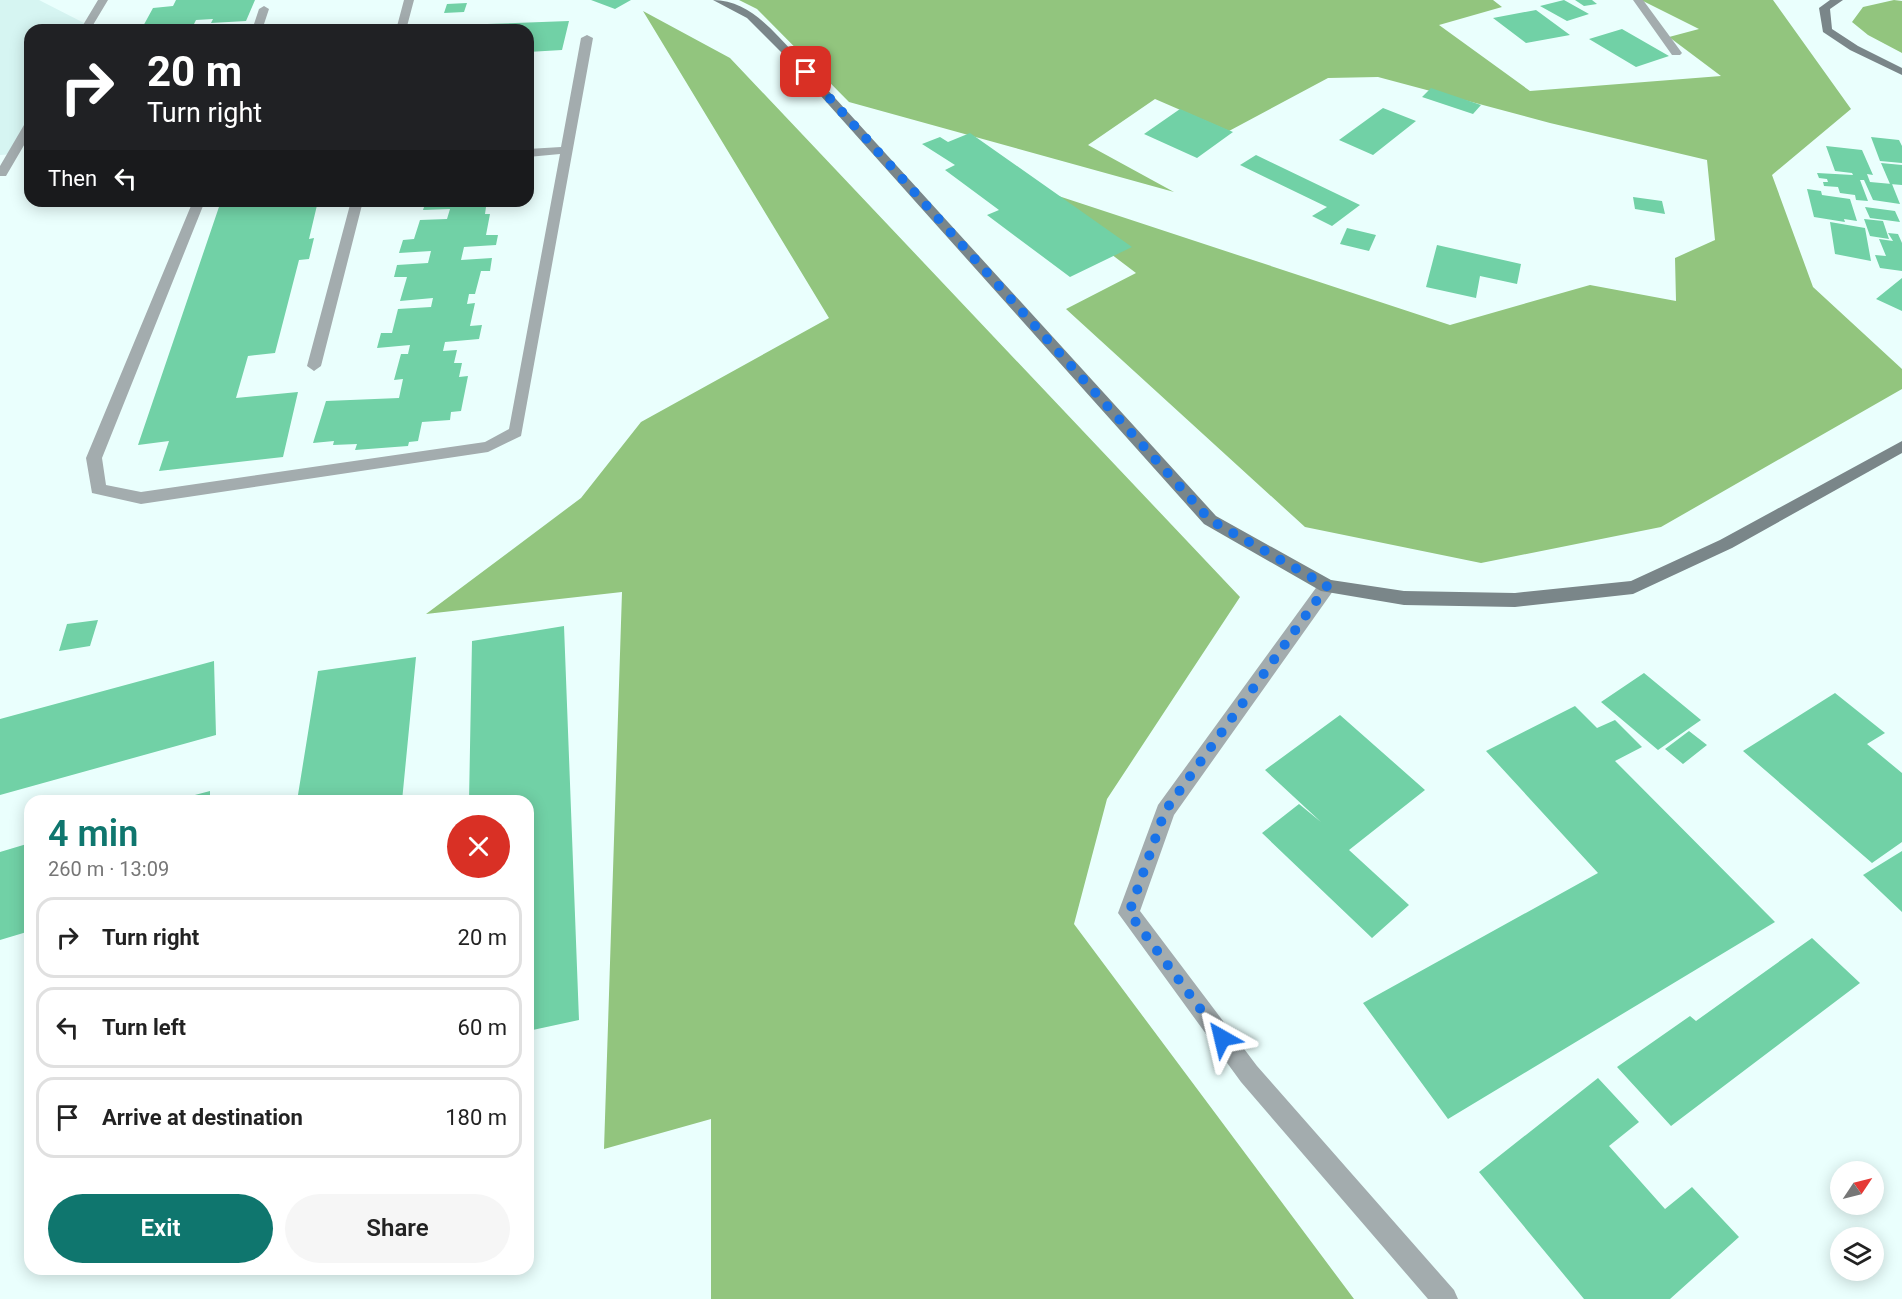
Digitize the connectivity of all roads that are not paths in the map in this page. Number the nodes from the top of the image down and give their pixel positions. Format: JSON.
{"nodes":[{"id":1,"x":103,"y":0,"type":"edge"},
{"id":2,"x":409,"y":0,"type":"edge"},
{"id":3,"x":718,"y":0,"type":"edge"},
{"id":4,"x":1638,"y":0,"type":"edge"},
{"id":5,"x":1838,"y":0,"type":"edge"},
{"id":6,"x":264,"y":9,"type":"dead end"},
{"id":7,"x":89,"y":24,"type":"edge"},
{"id":8,"x":259,"y":24,"type":"edge"},
{"id":9,"x":403,"y":24,"type":"edge"},
{"id":10,"x":587,"y":38,"type":"dead end"},
{"id":11,"x":1676,"y":53,"type":"dead end"},
{"id":12,"x":1902,"y":72,"type":"edge"},
{"id":13,"x":24,"y":135,"type":"edge"},
{"id":14,"x":567,"y":150,"type":"junction"},
{"id":15,"x":534,"y":153,"type":"edge"},
{"id":16,"x":2,"y":173,"type":"dead end"},
{"id":17,"x":197,"y":207,"type":"edge"},
{"id":18,"x":355,"y":207,"type":"edge"},
{"id":19,"x":314,"y":366,"type":"dead end"},
{"id":20,"x":1902,"y":446,"type":"edge"},
{"id":21,"x":1327,"y":586,"type":"junction"},
{"id":22,"x":1444,"y":1299,"type":"edge"}],
"edges":[{"from":1,"to":7,"type":"street"},
{"from":2,"to":9,"type":"street"},
{"from":3,"to":21,"type":"main road"},
{"from":4,"to":11,"type":"street"},
{"from":5,"to":12,"type":"main road"},
{"from":6,"to":8,"type":"street"},
{"from":10,"to":14,"type":"street"},
{"from":13,"to":16,"type":"street"},
{"from":14,"to":15,"type":"street"},
{"from":14,"to":17,"type":"street"},
{"from":18,"to":19,"type":"street"},
{"from":20,"to":21,"type":"main road"},
{"from":21,"to":22,"type":"street"}]}
